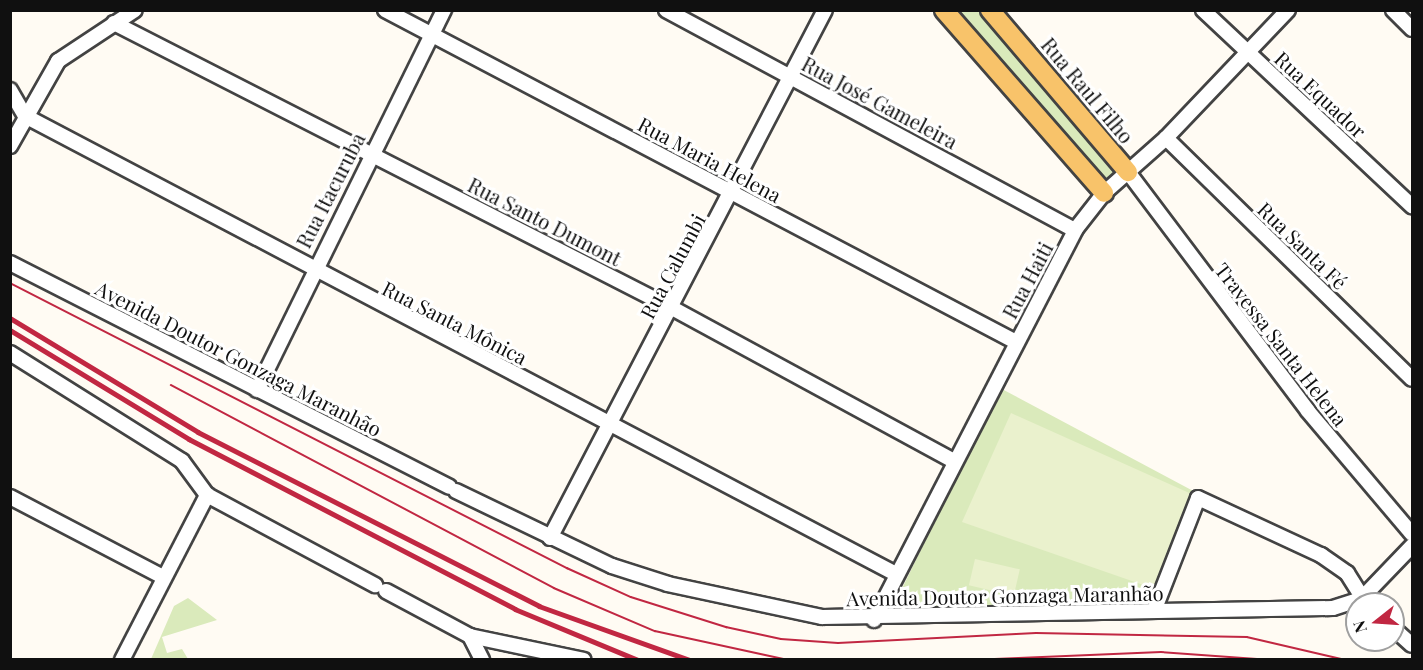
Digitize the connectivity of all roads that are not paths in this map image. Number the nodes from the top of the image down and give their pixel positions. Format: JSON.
{"nodes":[{"id":1,"x":135,"y":10,"type":"edge"},
{"id":2,"x":385,"y":10,"type":"edge"},
{"id":3,"x":444,"y":10,"type":"edge"},
{"id":4,"x":666,"y":10,"type":"edge"},
{"id":5,"x":825,"y":10,"type":"edge"},
{"id":6,"x":944,"y":10,"type":"edge"},
{"id":7,"x":990,"y":10,"type":"edge"},
{"id":8,"x":1203,"y":10,"type":"edge"},
{"id":9,"x":1288,"y":10,"type":"edge"},
{"id":10,"x":1394,"y":10,"type":"edge"},
{"id":11,"x":114,"y":23,"type":"junction"},
{"id":12,"x":1413,"y":28,"type":"edge"},
{"id":13,"x":431,"y":35,"type":"junction"},
{"id":14,"x":1250,"y":54,"type":"junction"},
{"id":15,"x":792,"y":76,"type":"junction"},
{"id":16,"x":10,"y":90,"type":"edge"},
{"id":17,"x":25,"y":116,"type":"junction"},
{"id":18,"x":1166,"y":138,"type":"junction"},
{"id":19,"x":10,"y":146,"type":"edge"},
{"id":20,"x":371,"y":154,"type":"junction"},
{"id":21,"x":1128,"y":172,"type":"junction"},
{"id":22,"x":734,"y":193,"type":"junction"},
{"id":23,"x":1104,"y":193,"type":"junction"},
{"id":24,"x":1413,"y":206,"type":"edge"},
{"id":25,"x":1075,"y":230,"type":"junction"},
{"id":26,"x":10,"y":263,"type":"edge"},
{"id":27,"x":312,"y":270,"type":"junction"},
{"id":28,"x":672,"y":308,"type":"junction"},
{"id":29,"x":1016,"y":342,"type":"junction"},
{"id":30,"x":10,"y":353,"type":"edge"},
{"id":31,"x":1409,"y":369,"type":"edge"},
{"id":32,"x":257,"y":390,"type":"junction"},
{"id":33,"x":610,"y":424,"type":"junction"},
{"id":34,"x":954,"y":461,"type":"junction"},
{"id":35,"x":207,"y":495,"type":"junction"},
{"id":36,"x":10,"y":497,"type":"edge"},
{"id":37,"x":1413,"y":534,"type":"edge"},
{"id":38,"x":550,"y":538,"type":"junction"},
{"id":39,"x":1413,"y":546,"type":"edge"},
{"id":40,"x":896,"y":574,"type":"junction"},
{"id":41,"x":164,"y":577,"type":"junction"},
{"id":42,"x":1357,"y":592,"type":"edge"},
{"id":43,"x":1372,"y":592,"type":"edge"},
{"id":44,"x":1345,"y":606,"type":"edge"},
{"id":45,"x":1154,"y":611,"type":"junction"},
{"id":46,"x":874,"y":620,"type":"junction"},
{"id":47,"x":470,"y":636,"type":"junction"},
{"id":48,"x":122,"y":660,"type":"edge"},
{"id":49,"x":482,"y":660,"type":"edge"},
{"id":50,"x":584,"y":660,"type":"edge"}],
"edges":[{"from":1,"to":11,"type":"street"},
{"from":2,"to":13,"type":"street","name":"Rua Maria Helena"},
{"from":3,"to":13,"type":"street","name":"Rua Itacuruba"},
{"from":4,"to":15,"type":"street","name":"Rua José Gameleira"},
{"from":5,"to":15,"type":"street","name":"Rua Calumbi"},
{"from":6,"to":23,"type":"main road"},
{"from":7,"to":21,"type":"main road","name":"Rua Raul Filho"},
{"from":8,"to":14,"type":"street","name":"Rua Equador"},
{"from":9,"to":14,"type":"street","name":"Rua Haiti"},
{"from":10,"to":12,"type":"street"},
{"from":11,"to":17,"type":"street"},
{"from":11,"to":20,"type":"street","name":"Rua Santo Dumont"},
{"from":13,"to":20,"type":"street","name":"Rua Itacuruba"},
{"from":13,"to":22,"type":"street","name":"Rua Maria Helena"},
{"from":14,"to":18,"type":"street","name":"Rua Haiti"},
{"from":14,"to":24,"type":"street","name":"Rua Equador"},
{"from":15,"to":22,"type":"street","name":"Rua Calumbi"},
{"from":15,"to":25,"type":"street","name":"Rua José Gameleira"},
{"from":16,"to":17,"type":"street"},
{"from":17,"to":19,"type":"street"},
{"from":17,"to":27,"type":"street","name":"Rua Santa Mônica"},
{"from":18,"to":21,"type":"street","name":"Rua Haiti"},
{"from":18,"to":31,"type":"street","name":"Rua Santa Fé"},
{"from":20,"to":27,"type":"street","name":"Rua Itacuruba"},
{"from":20,"to":28,"type":"street","name":"Rua Santo Dumont"},
{"from":21,"to":23,"type":"street","name":"Rua Haiti"},
{"from":21,"to":37,"type":"street","name":"Travessa Santa Helena"},
{"from":22,"to":28,"type":"street","name":"Rua Calumbi"},
{"from":22,"to":29,"type":"street","name":"Rua Maria Helena"},
{"from":23,"to":25,"type":"street","name":"Rua Haiti"},
{"from":25,"to":29,"type":"street","name":"Rua Haiti"},
{"from":26,"to":32,"type":"street","name":"Avenida Doutor Gonzaga Maranhão"},
{"from":27,"to":32,"type":"street","name":"Rua Itacuruba"},
{"from":27,"to":33,"type":"street","name":"Rua Santa Mônica"},
{"from":28,"to":33,"type":"street","name":"Rua Calumbi"},
{"from":28,"to":34,"type":"street","name":"Rua Santo Dumont"},
{"from":29,"to":34,"type":"street","name":"Rua Haiti"},
{"from":30,"to":35,"type":"street"},
{"from":32,"to":38,"type":"street","name":"Avenida Doutor Gonzaga Maranhão"},
{"from":33,"to":38,"type":"street","name":"Rua Calumbi"},
{"from":33,"to":40,"type":"street","name":"Rua Santa Mônica"},
{"from":34,"to":40,"type":"street","name":"Rua Haiti"},
{"from":35,"to":41,"type":"street"},
{"from":35,"to":47,"type":"street"},
{"from":36,"to":41,"type":"street"},
{"from":38,"to":46,"type":"street","name":"Avenida Doutor Gonzaga Maranhão"},
{"from":39,"to":43,"type":"street"},
{"from":40,"to":46,"type":"street","name":"Rua Haiti"},
{"from":41,"to":48,"type":"street"},
{"from":42,"to":45,"type":"street"},
{"from":44,"to":45,"type":"street","name":"Avenida Doutor Gonzaga Maranhão"},
{"from":45,"to":46,"type":"street","name":"Avenida Doutor Gonzaga Maranhão"},
{"from":47,"to":49,"type":"street"},
{"from":47,"to":50,"type":"street"}]}
